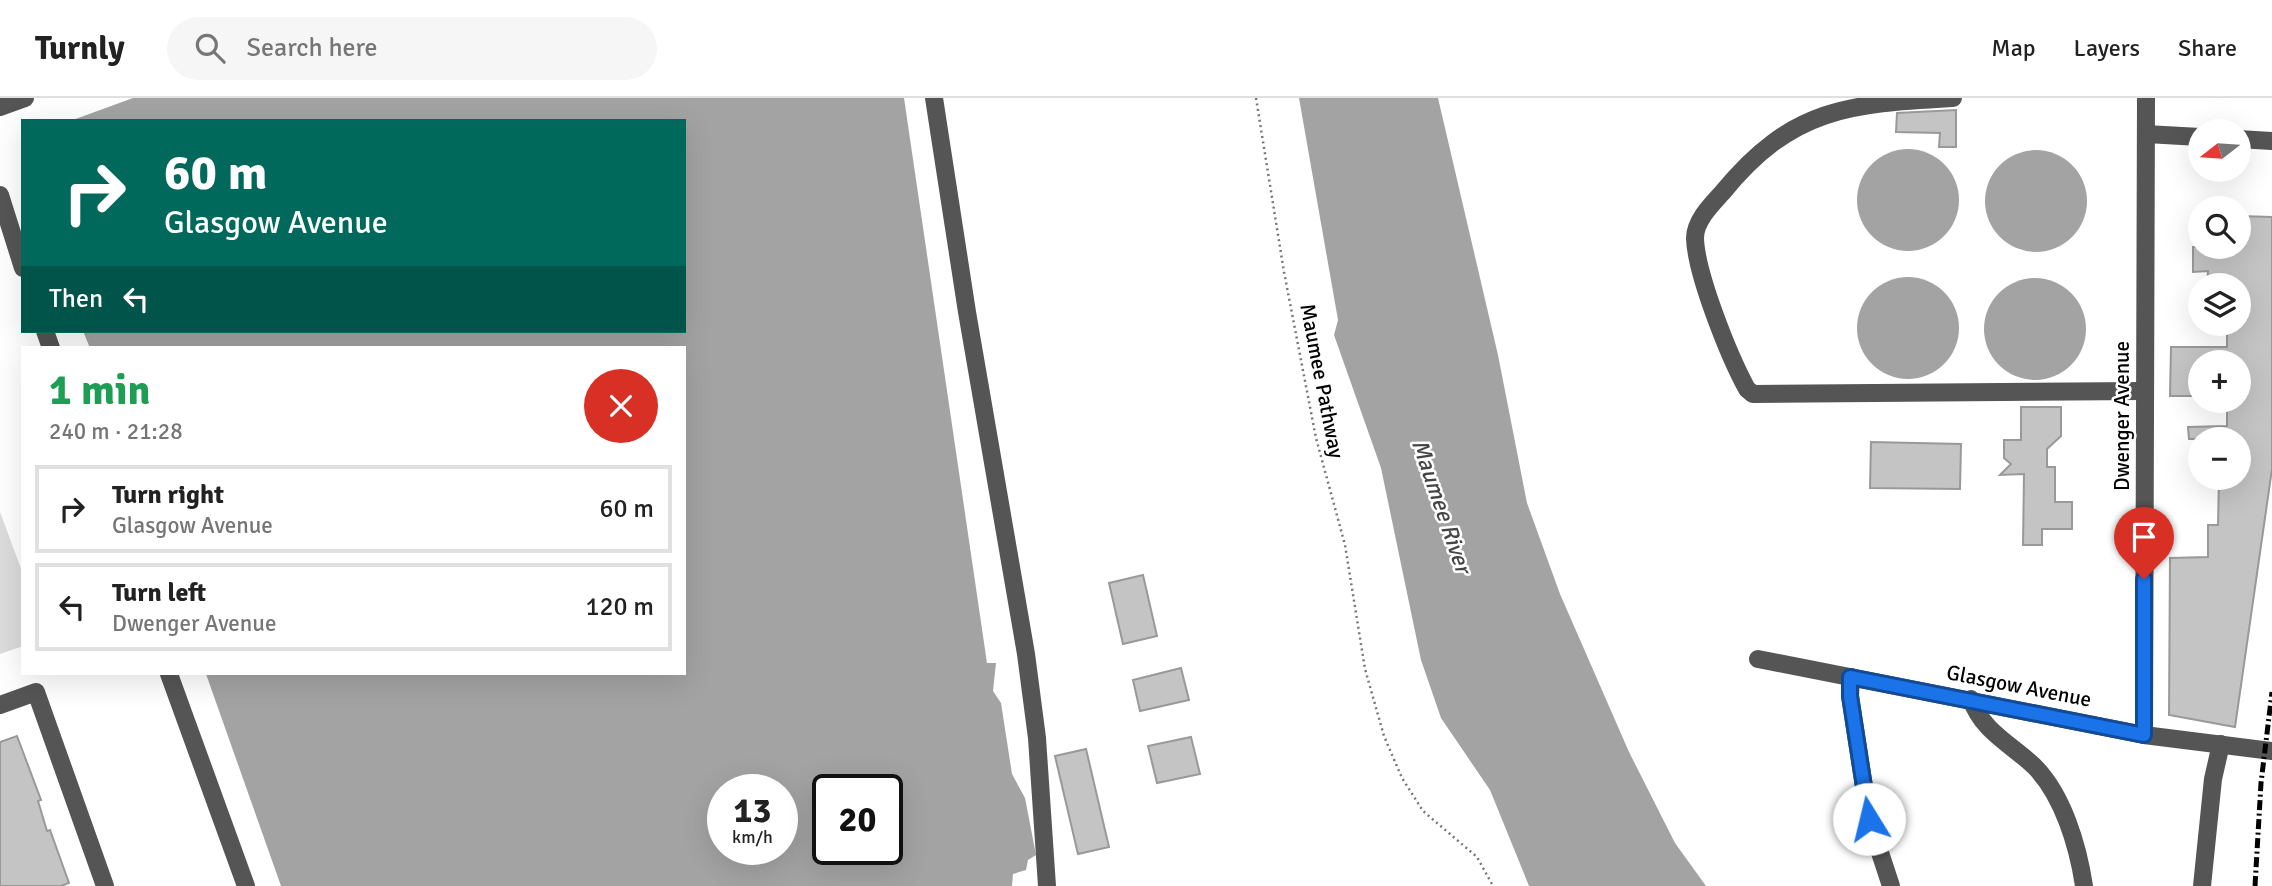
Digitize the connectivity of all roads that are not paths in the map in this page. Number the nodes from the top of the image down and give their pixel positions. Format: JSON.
{"nodes":[{"id":1,"x":25,"y":98,"type":"edge"},
{"id":2,"x":934,"y":98,"type":"edge"},
{"id":3,"x":1952,"y":98,"type":"edge"},
{"id":4,"x":2146,"y":98,"type":"edge"},
{"id":5,"x":0,"y":107,"type":"edge"},
{"id":6,"x":2146,"y":134,"type":"junction"},
{"id":7,"x":2188,"y":136,"type":"edge"},
{"id":8,"x":2251,"y":140,"type":"edge"},
{"id":9,"x":2272,"y":141,"type":"edge"},
{"id":10,"x":0,"y":195,"type":"edge"},
{"id":11,"x":21,"y":262,"type":"edge"},
{"id":12,"x":2145,"y":391,"type":"junction"},
{"id":13,"x":1758,"y":659,"type":"dead end"},
{"id":14,"x":169,"y":675,"type":"edge"},
{"id":15,"x":1850,"y":677,"type":"junction"},
{"id":16,"x":1971,"y":699,"type":"junction"},
{"id":17,"x":0,"y":705,"type":"edge"},
{"id":18,"x":2144,"y":735,"type":"junction"},
{"id":19,"x":2221,"y":744,"type":"junction"},
{"id":20,"x":2272,"y":751,"type":"edge"},
{"id":21,"x":104,"y":886,"type":"edge"},
{"id":22,"x":246,"y":886,"type":"edge"},
{"id":23,"x":1047,"y":886,"type":"edge"},
{"id":24,"x":1891,"y":886,"type":"edge"},
{"id":25,"x":2084,"y":886,"type":"edge"},
{"id":26,"x":2202,"y":886,"type":"edge"}],
"edges":[{"from":1,"to":5,"type":"street"},
{"from":2,"to":23,"type":"street"},
{"from":3,"to":12,"type":"street"},
{"from":4,"to":6,"type":"street","name":"Dwenger Avenue"},
{"from":6,"to":7,"type":"street"},
{"from":6,"to":12,"type":"street","name":"Dwenger Avenue"},
{"from":8,"to":9,"type":"street"},
{"from":10,"to":11,"type":"street"},
{"from":12,"to":18,"type":"street","name":"Dwenger Avenue"},
{"from":13,"to":15,"type":"street","name":"Glasgow Avenue"},
{"from":14,"to":22,"type":"street"},
{"from":15,"to":16,"type":"street","name":"Glasgow Avenue"},
{"from":15,"to":24,"type":"street"},
{"from":16,"to":18,"type":"street","name":"Glasgow Avenue"},
{"from":16,"to":25,"type":"street"},
{"from":17,"to":21,"type":"street"},
{"from":18,"to":19,"type":"street","name":"Glasgow Avenue"},
{"from":19,"to":20,"type":"street","name":"Glasgow Avenue"},
{"from":19,"to":26,"type":"street"}]}
